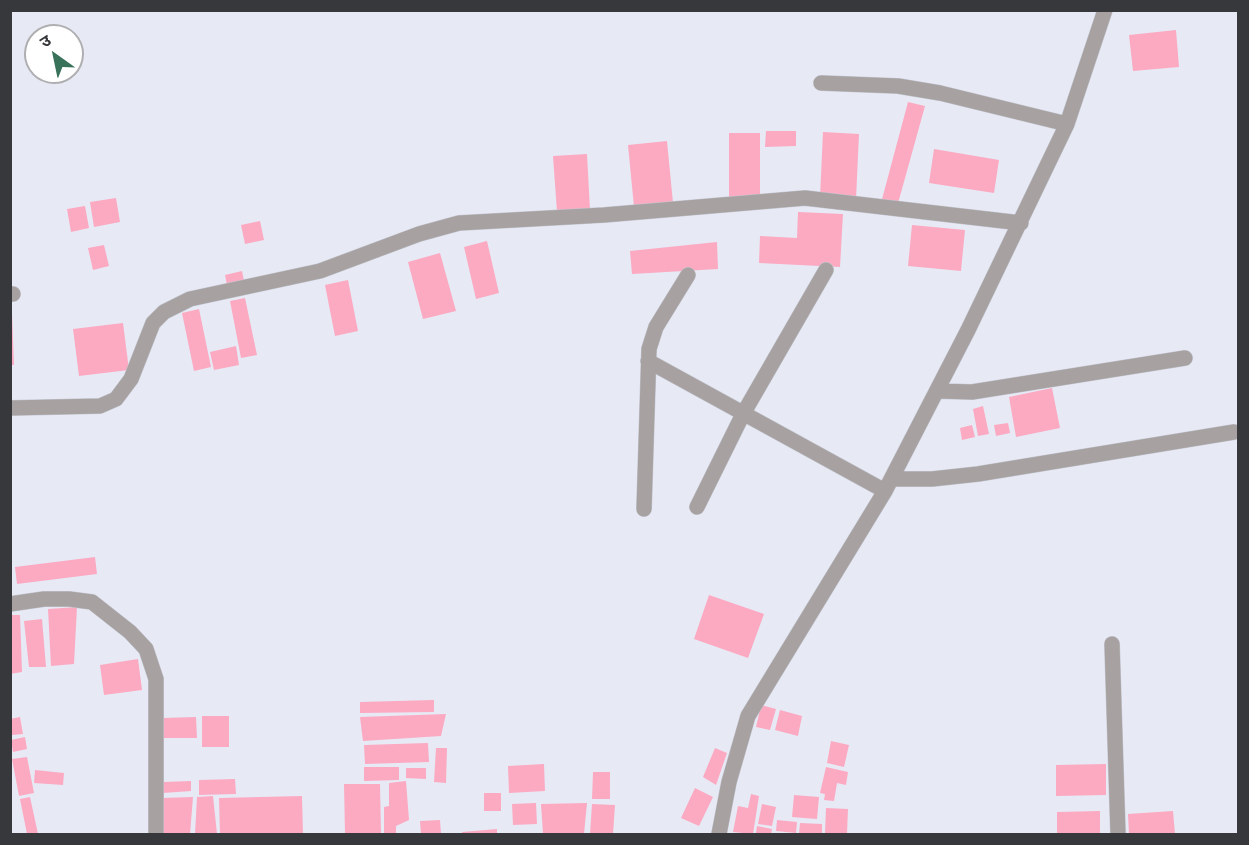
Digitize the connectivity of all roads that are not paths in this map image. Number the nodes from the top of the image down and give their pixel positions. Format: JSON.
{"nodes":[{"id":1,"x":1105,"y":10,"type":"edge"},
{"id":2,"x":822,"y":83,"type":"dead end"},
{"id":3,"x":1066,"y":124,"type":"junction"},
{"id":4,"x":1021,"y":223,"type":"junction"},
{"id":5,"x":826,"y":270,"type":"dead end"},
{"id":6,"x":688,"y":275,"type":"dead end"},
{"id":7,"x":1185,"y":358,"type":"dead end"},
{"id":8,"x":648,"y":361,"type":"junction"},
{"id":9,"x":938,"y":391,"type":"junction"},
{"id":10,"x":10,"y":408,"type":"edge"},
{"id":11,"x":743,"y":414,"type":"junction"},
{"id":12,"x":1234,"y":432,"type":"dead end"},
{"id":13,"x":889,"y":485,"type":"junction"},
{"id":14,"x":697,"y":507,"type":"dead end"},
{"id":15,"x":644,"y":509,"type":"dead end"},
{"id":16,"x":10,"y":604,"type":"edge"},
{"id":17,"x":1112,"y":644,"type":"dead end"},
{"id":18,"x":156,"y":834,"type":"edge"},
{"id":19,"x":719,"y":834,"type":"edge"},
{"id":20,"x":1118,"y":834,"type":"edge"}],
"edges":[{"from":1,"to":3,"type":"street"},
{"from":2,"to":3,"type":"street"},
{"from":3,"to":4,"type":"street"},
{"from":4,"to":9,"type":"street"},
{"from":4,"to":10,"type":"street"},
{"from":5,"to":11,"type":"street"},
{"from":6,"to":8,"type":"street"},
{"from":7,"to":9,"type":"street"},
{"from":8,"to":11,"type":"street"},
{"from":8,"to":15,"type":"street"},
{"from":9,"to":13,"type":"street"},
{"from":11,"to":13,"type":"street"},
{"from":11,"to":14,"type":"street"},
{"from":12,"to":13,"type":"street"},
{"from":13,"to":19,"type":"street"},
{"from":16,"to":18,"type":"street"},
{"from":17,"to":20,"type":"street"}]}
